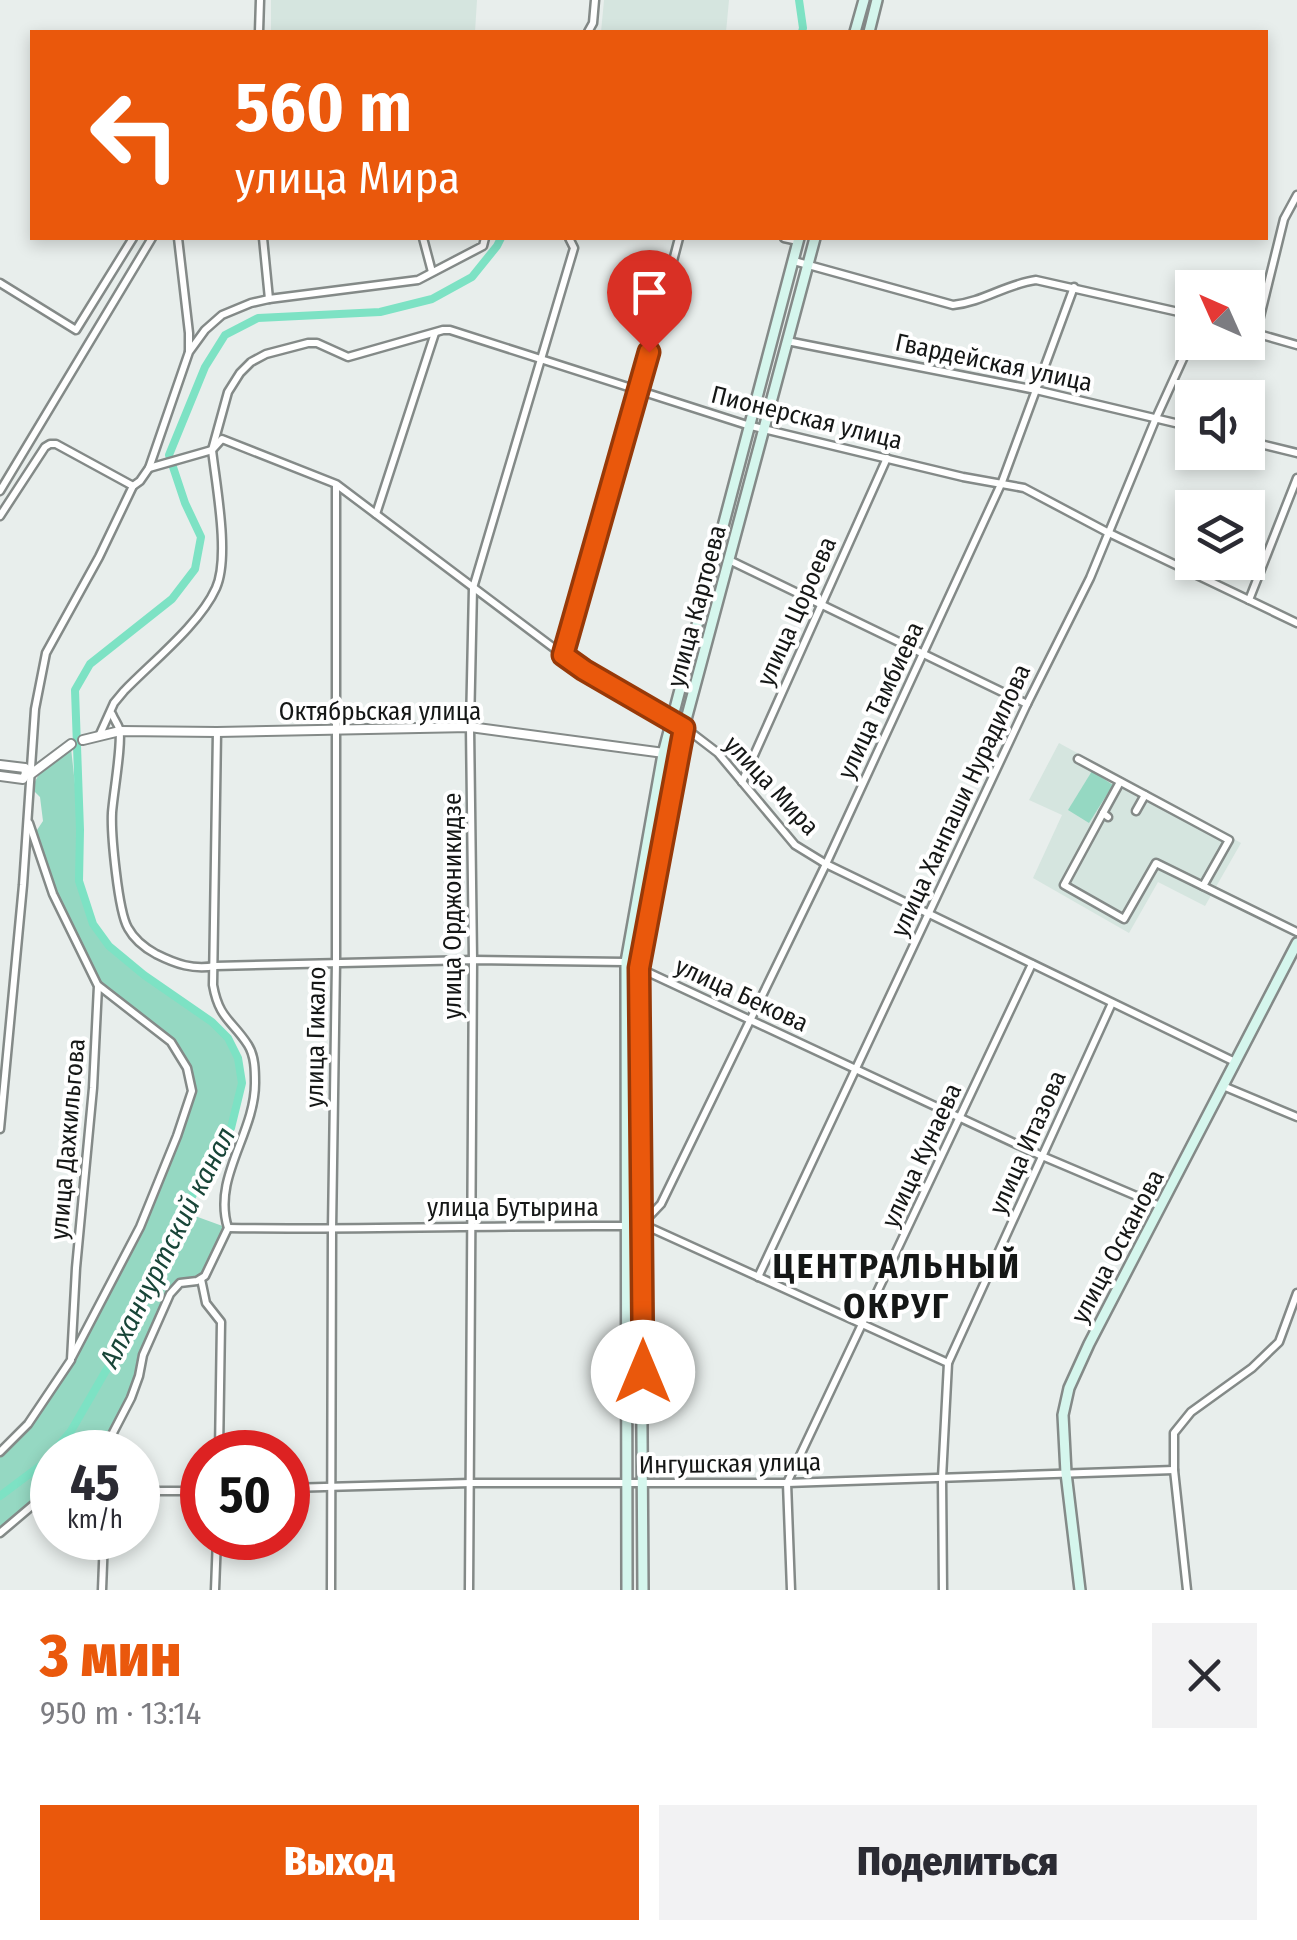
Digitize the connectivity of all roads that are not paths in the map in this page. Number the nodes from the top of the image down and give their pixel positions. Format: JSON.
{"nodes":[{"id":1,"x":260,"y":0,"type":"edge"},
{"id":2,"x":595,"y":0,"type":"edge"},
{"id":3,"x":864,"y":0,"type":"edge"},
{"id":4,"x":878,"y":0,"type":"edge"},
{"id":5,"x":259,"y":30,"type":"edge"},
{"id":6,"x":589,"y":30,"type":"edge"},
{"id":7,"x":856,"y":30,"type":"edge"},
{"id":8,"x":870,"y":30,"type":"edge"},
{"id":9,"x":1297,"y":195,"type":"edge"},
{"id":10,"x":132,"y":240,"type":"edge"},
{"id":11,"x":151,"y":240,"type":"edge"},
{"id":12,"x":178,"y":240,"type":"edge"},
{"id":13,"x":264,"y":240,"type":"edge"},
{"id":14,"x":424,"y":240,"type":"edge"},
{"id":15,"x":485,"y":240,"type":"edge"},
{"id":16,"x":570,"y":240,"type":"edge"},
{"id":17,"x":678,"y":240,"type":"edge"},
{"id":18,"x":798,"y":240,"type":"edge"},
{"id":19,"x":814,"y":240,"type":"edge"},
{"id":20,"x":792,"y":260,"type":"junction"},
{"id":21,"x":808,"y":264,"type":"junction"},
{"id":22,"x":432,"y":272,"type":"junction"},
{"id":23,"x":0,"y":283,"type":"edge"},
{"id":24,"x":1265,"y":286,"type":"edge"},
{"id":25,"x":1074,"y":287,"type":"junction"},
{"id":26,"x":269,"y":299,"type":"junction"},
{"id":27,"x":1175,"y":311,"type":"edge"},
{"id":28,"x":435,"y":333,"type":"junction"},
{"id":29,"x":1265,"y":336,"type":"edge"},
{"id":30,"x":788,"y":342,"type":"junction"},
{"id":31,"x":1297,"y":345,"type":"edge"},
{"id":32,"x":190,"y":352,"type":"junction"},
{"id":33,"x":541,"y":360,"type":"junction"},
{"id":34,"x":1183,"y":360,"type":"edge"},
{"id":35,"x":1036,"y":390,"type":"junction"},
{"id":36,"x":639,"y":391,"type":"junction"},
{"id":37,"x":1156,"y":418,"type":"junction"},
{"id":38,"x":1175,"y":423,"type":"edge"},
{"id":39,"x":748,"y":425,"type":"junction"},
{"id":40,"x":764,"y":428,"type":"junction"},
{"id":41,"x":1265,"y":445,"type":"edge"},
{"id":42,"x":212,"y":450,"type":"junction"},
{"id":43,"x":1297,"y":453,"type":"edge"},
{"id":44,"x":887,"y":458,"type":"junction"},
{"id":45,"x":149,"y":468,"type":"junction"},
{"id":46,"x":1297,"y":478,"type":"edge"},
{"id":47,"x":1002,"y":482,"type":"junction"},
{"id":48,"x":336,"y":484,"type":"junction"},
{"id":49,"x":133,"y":486,"type":"junction"},
{"id":50,"x":0,"y":490,"type":"edge"},
{"id":51,"x":376,"y":514,"type":"junction"},
{"id":52,"x":0,"y":516,"type":"edge"},
{"id":53,"x":1108,"y":532,"type":"junction"},
{"id":54,"x":729,"y":560,"type":"junction"},
{"id":55,"x":474,"y":588,"type":"junction"},
{"id":56,"x":1250,"y":600,"type":"junction"},
{"id":57,"x":821,"y":602,"type":"junction"},
{"id":58,"x":1297,"y":623,"type":"edge"},
{"id":59,"x":923,"y":654,"type":"junction"},
{"id":60,"x":563,"y":655,"type":"junction"},
{"id":61,"x":1027,"y":704,"type":"junction"},
{"id":62,"x":111,"y":713,"type":"junction"},
{"id":63,"x":671,"y":719,"type":"junction"},
{"id":64,"x":470,"y":728,"type":"junction"},
{"id":65,"x":684,"y":728,"type":"junction"},
{"id":66,"x":120,"y":730,"type":"junction"},
{"id":67,"x":336,"y":730,"type":"junction"},
{"id":68,"x":216,"y":732,"type":"junction"},
{"id":69,"x":100,"y":734,"type":"junction"},
{"id":70,"x":83,"y":740,"type":"dead end"},
{"id":71,"x":71,"y":744,"type":"dead end"},
{"id":72,"x":662,"y":754,"type":"junction"},
{"id":73,"x":678,"y":755,"type":"junction"},
{"id":74,"x":1078,"y":759,"type":"dead end"},
{"id":75,"x":0,"y":764,"type":"edge"},
{"id":76,"x":28,"y":774,"type":"junction"},
{"id":77,"x":0,"y":776,"type":"edge"},
{"id":78,"x":742,"y":782,"type":"junction"},
{"id":79,"x":1120,"y":782,"type":"junction"},
{"id":80,"x":1145,"y":795,"type":"junction"},
{"id":81,"x":1136,"y":811,"type":"dead end"},
{"id":82,"x":28,"y":820,"type":"junction"},
{"id":83,"x":826,"y":864,"type":"junction"},
{"id":84,"x":1203,"y":886,"type":"junction"},
{"id":85,"x":927,"y":914,"type":"junction"},
{"id":86,"x":1297,"y":932,"type":"edge"},
{"id":87,"x":1297,"y":944,"type":"edge"},
{"id":88,"x":473,"y":960,"type":"junction"},
{"id":89,"x":336,"y":962,"type":"junction"},
{"id":90,"x":626,"y":962,"type":"junction"},
{"id":91,"x":1032,"y":964,"type":"junction"},
{"id":92,"x":215,"y":966,"type":"junction"},
{"id":93,"x":639,"y":968,"type":"junction"},
{"id":94,"x":98,"y":986,"type":"junction"},
{"id":95,"x":1112,"y":1003,"type":"junction"},
{"id":96,"x":750,"y":1021,"type":"junction"},
{"id":97,"x":1235,"y":1062,"type":"junction"},
{"id":98,"x":856,"y":1070,"type":"junction"},
{"id":99,"x":2,"y":1077,"type":"edge"},
{"id":100,"x":1222,"y":1086,"type":"junction"},
{"id":101,"x":1297,"y":1117,"type":"edge"},
{"id":102,"x":961,"y":1118,"type":"junction"},
{"id":103,"x":0,"y":1129,"type":"edge"},
{"id":104,"x":1042,"y":1156,"type":"junction"},
{"id":105,"x":1162,"y":1206,"type":"junction"},
{"id":106,"x":642,"y":1224,"type":"junction"},
{"id":107,"x":471,"y":1225,"type":"junction"},
{"id":108,"x":625,"y":1226,"type":"junction"},
{"id":109,"x":228,"y":1228,"type":"junction"},
{"id":110,"x":332,"y":1230,"type":"junction"},
{"id":111,"x":758,"y":1276,"type":"junction"},
{"id":112,"x":201,"y":1279,"type":"junction"},
{"id":113,"x":1297,"y":1293,"type":"edge"},
{"id":114,"x":862,"y":1325,"type":"junction"},
{"id":115,"x":71,"y":1360,"type":"junction"},
{"id":116,"x":948,"y":1363,"type":"junction"},
{"id":117,"x":114,"y":1430,"type":"edge"},
{"id":118,"x":219,"y":1430,"type":"edge"},
{"id":119,"x":0,"y":1452,"type":"edge"},
{"id":120,"x":1174,"y":1470,"type":"junction"},
{"id":121,"x":1066,"y":1473,"type":"junction"},
{"id":122,"x":942,"y":1478,"type":"junction"},
{"id":123,"x":788,"y":1482,"type":"junction"},
{"id":124,"x":470,"y":1483,"type":"junction"},
{"id":125,"x":627,"y":1484,"type":"junction"},
{"id":126,"x":643,"y":1484,"type":"junction"},
{"id":127,"x":330,"y":1486,"type":"junction"},
{"id":128,"x":310,"y":1487,"type":"edge"},
{"id":129,"x":30,"y":1508,"type":"edge"},
{"id":130,"x":0,"y":1533,"type":"edge"},
{"id":131,"x":103,"y":1560,"type":"edge"},
{"id":132,"x":217,"y":1560,"type":"edge"},
{"id":133,"x":102,"y":1590,"type":"edge"},
{"id":134,"x":216,"y":1590,"type":"edge"},
{"id":135,"x":331,"y":1590,"type":"edge"},
{"id":136,"x":469,"y":1590,"type":"edge"},
{"id":137,"x":627,"y":1590,"type":"edge"},
{"id":138,"x":643,"y":1590,"type":"edge"},
{"id":139,"x":791,"y":1590,"type":"edge"},
{"id":140,"x":943,"y":1590,"type":"edge"},
{"id":141,"x":1080,"y":1590,"type":"edge"},
{"id":142,"x":1187,"y":1590,"type":"edge"}],
"edges":[{"from":1,"to":5,"type":"street"},
{"from":2,"to":6,"type":"street"},
{"from":3,"to":7,"type":"main road"},
{"from":4,"to":8,"type":"main road"},
{"from":9,"to":24,"type":"street"},
{"from":10,"to":23,"type":"street"},
{"from":11,"to":50,"type":"street"},
{"from":12,"to":32,"type":"street"},
{"from":13,"to":26,"type":"street"},
{"from":14,"to":22,"type":"street"},
{"from":15,"to":22,"type":"street"},
{"from":16,"to":33,"type":"street","name":"улица Орджоникидзе"},
{"from":17,"to":36,"type":"street"},
{"from":18,"to":20,"type":"main road","name":"улица Картоева"},
{"from":19,"to":21,"type":"main road","name":"улица Картоева"},
{"from":20,"to":21,"type":"street"},
{"from":20,"to":39,"type":"main road","name":"улица Картоева"},
{"from":21,"to":25,"type":"street"},
{"from":21,"to":30,"type":"main road","name":"улица Картоева"},
{"from":22,"to":26,"type":"street"},
{"from":25,"to":27,"type":"street"},
{"from":25,"to":35,"type":"street","name":"улица Тамбиева"},
{"from":26,"to":32,"type":"street"},
{"from":28,"to":33,"type":"street","name":"Пионерская улица"},
{"from":28,"to":42,"type":"street","name":"Пионерская улица"},
{"from":28,"to":51,"type":"street"},
{"from":29,"to":31,"type":"street"},
{"from":30,"to":35,"type":"street","name":"Гвардейская улица"},
{"from":30,"to":40,"type":"main road","name":"улица Картоева"},
{"from":32,"to":45,"type":"street"},
{"from":33,"to":36,"type":"street","name":"Пионерская улица"},
{"from":33,"to":55,"type":"street","name":"улица Орджоникидзе"},
{"from":34,"to":37,"type":"street","name":"улица Ханпаши Нурадилова"},
{"from":35,"to":37,"type":"street","name":"Гвардейская улица"},
{"from":35,"to":47,"type":"street","name":"улица Тамбиева"},
{"from":36,"to":39,"type":"street","name":"Пионерская улица"},
{"from":36,"to":60,"type":"street"},
{"from":37,"to":38,"type":"street","name":"Гвардейская улица"},
{"from":37,"to":53,"type":"street","name":"улица Ханпаши Нурадилова"},
{"from":39,"to":40,"type":"street","name":"Пионерская улица"},
{"from":39,"to":63,"type":"main road","name":"улица Картоева"},
{"from":40,"to":44,"type":"street","name":"Пионерская улица"},
{"from":40,"to":54,"type":"main road","name":"улица Картоева"},
{"from":41,"to":43,"type":"street"},
{"from":42,"to":45,"type":"street","name":"улица Мира"},
{"from":42,"to":48,"type":"street","name":"улица Мира"},
{"from":42,"to":62,"type":"street"},
{"from":44,"to":47,"type":"street","name":"Пионерская улица"},
{"from":44,"to":57,"type":"street","name":"улица Цороева"},
{"from":45,"to":49,"type":"street"},
{"from":46,"to":56,"type":"street"},
{"from":47,"to":53,"type":"street","name":"Пионерская улица"},
{"from":47,"to":59,"type":"street","name":"улица Тамбиева"},
{"from":48,"to":51,"type":"street","name":"улица Мира"},
{"from":48,"to":67,"type":"street","name":"улица Гикало"},
{"from":49,"to":52,"type":"street"},
{"from":49,"to":76,"type":"street"},
{"from":51,"to":55,"type":"street","name":"улица Мира"},
{"from":53,"to":56,"type":"street","name":"Пионерская улица"},
{"from":53,"to":61,"type":"street","name":"улица Ханпаши Нурадилова"},
{"from":54,"to":57,"type":"street"},
{"from":54,"to":65,"type":"main road","name":"улица Картоева"},
{"from":55,"to":60,"type":"street","name":"улица Мира"},
{"from":55,"to":64,"type":"street","name":"улица Орджоникидзе"},
{"from":56,"to":58,"type":"street","name":"Пионерская улица"},
{"from":57,"to":59,"type":"street"},
{"from":57,"to":78,"type":"street","name":"улица Цороева"},
{"from":59,"to":61,"type":"street"},
{"from":59,"to":83,"type":"street","name":"улица Тамбиева"},
{"from":60,"to":63,"type":"street","name":"улица Мира"},
{"from":61,"to":85,"type":"street","name":"улица Ханпаши Нурадилова"},
{"from":62,"to":66,"type":"street"},
{"from":62,"to":69,"type":"street"},
{"from":63,"to":65,"type":"street","name":"улица Мира"},
{"from":63,"to":72,"type":"main road","name":"улица Картоева"},
{"from":64,"to":67,"type":"street","name":"Октябрьская улица"},
{"from":64,"to":72,"type":"street","name":"Октябрьская улица"},
{"from":64,"to":88,"type":"street","name":"улица Орджоникидзе"},
{"from":65,"to":73,"type":"main road","name":"улица Картоева"},
{"from":65,"to":78,"type":"street","name":"улица Мира"},
{"from":66,"to":68,"type":"street","name":"Октябрьская улица"},
{"from":66,"to":69,"type":"street","name":"Октябрьская улица"},
{"from":66,"to":92,"type":"street","name":"улица Бекова"},
{"from":67,"to":68,"type":"street","name":"Октябрьская улица"},
{"from":67,"to":89,"type":"street","name":"улица Гикало"},
{"from":68,"to":92,"type":"street"},
{"from":69,"to":70,"type":"street","name":"Октябрьская улица"},
{"from":71,"to":76,"type":"street"},
{"from":72,"to":73,"type":"street","name":"Октябрьская улица"},
{"from":72,"to":90,"type":"main road","name":"улица Картоева"},
{"from":73,"to":93,"type":"main road","name":"улица Картоева"},
{"from":74,"to":79,"type":"street"},
{"from":75,"to":76,"type":"street"},
{"from":76,"to":77,"type":"street"},
{"from":76,"to":82,"type":"street"},
{"from":78,"to":83,"type":"street","name":"улица Мира"},
{"from":79,"to":80,"type":"street"},
{"from":79,"to":84,"type":"street"},
{"from":80,"to":81,"type":"street"},
{"from":80,"to":84,"type":"street"},
{"from":82,"to":94,"type":"street","name":"улица Дахкильгова"},
{"from":82,"to":99,"type":"street"},
{"from":83,"to":85,"type":"street","name":"улица Мира"},
{"from":83,"to":96,"type":"street","name":"улица Тамбиева"},
{"from":84,"to":86,"type":"street"},
{"from":85,"to":91,"type":"street","name":"улица Мира"},
{"from":85,"to":98,"type":"street","name":"улица Ханпаши Нурадилова"},
{"from":87,"to":97,"type":"main road","name":"улица Осканова"},
{"from":88,"to":89,"type":"street","name":"улица Бекова"},
{"from":88,"to":90,"type":"street","name":"улица Бекова"},
{"from":88,"to":107,"type":"street","name":"улица Орджоникидзе"},
{"from":89,"to":92,"type":"street","name":"улица Бекова"},
{"from":89,"to":110,"type":"street","name":"улица Гикало"},
{"from":90,"to":93,"type":"street","name":"улица Бекова"},
{"from":90,"to":108,"type":"main road","name":"улица Картоева"},
{"from":91,"to":95,"type":"street","name":"улица Мира"},
{"from":91,"to":102,"type":"street","name":"улица Кунаева"},
{"from":92,"to":109,"type":"street"},
{"from":93,"to":96,"type":"street","name":"улица Бекова"},
{"from":93,"to":106,"type":"main road","name":"улица Картоева"},
{"from":94,"to":115,"type":"street","name":"улица Дахкильгова"},
{"from":94,"to":115,"type":"street"},
{"from":95,"to":97,"type":"street","name":"улица Мира"},
{"from":95,"to":104,"type":"street","name":"улица Итазова"},
{"from":96,"to":98,"type":"street","name":"улица Бекова"},
{"from":96,"to":106,"type":"street","name":"улица Тамбиева"},
{"from":97,"to":100,"type":"main road","name":"улица Осканова"},
{"from":98,"to":102,"type":"street","name":"улица Бекова"},
{"from":98,"to":111,"type":"street","name":"улица Ханпаши Нурадилова"},
{"from":99,"to":103,"type":"street"},
{"from":100,"to":101,"type":"street"},
{"from":100,"to":105,"type":"main road","name":"улица Осканова"},
{"from":102,"to":104,"type":"street","name":"улица Бекова"},
{"from":102,"to":114,"type":"street","name":"улица Кунаева"},
{"from":104,"to":105,"type":"street","name":"улица Бекова"},
{"from":104,"to":116,"type":"street","name":"улица Итазова"},
{"from":105,"to":121,"type":"main road","name":"улица Осканова"},
{"from":106,"to":108,"type":"street","name":"улица Бутырина"},
{"from":106,"to":111,"type":"street"},
{"from":106,"to":126,"type":"main road","name":"улица Картоева"},
{"from":107,"to":108,"type":"street","name":"улица Бутырина"},
{"from":107,"to":110,"type":"street","name":"улица Бутырина"},
{"from":107,"to":124,"type":"street","name":"улица Орджоникидзе"},
{"from":108,"to":125,"type":"main road","name":"улица Картоева"},
{"from":109,"to":110,"type":"street","name":"улица Бутырина"},
{"from":109,"to":112,"type":"street"},
{"from":110,"to":127,"type":"street","name":"улица Гикало"},
{"from":111,"to":114,"type":"street"},
{"from":112,"to":117,"type":"street"},
{"from":112,"to":118,"type":"street"},
{"from":113,"to":120,"type":"street"},
{"from":114,"to":116,"type":"street"},
{"from":114,"to":123,"type":"street","name":"улица Кунаева"},
{"from":115,"to":119,"type":"street"},
{"from":116,"to":122,"type":"street","name":"улица Итазова"},
{"from":120,"to":121,"type":"street","name":"Ингушская улица"},
{"from":120,"to":142,"type":"street"},
{"from":121,"to":122,"type":"street","name":"Ингушская улица"},
{"from":121,"to":141,"type":"main road","name":"улица Осканова"},
{"from":122,"to":123,"type":"street","name":"Ингушская улица"},
{"from":122,"to":140,"type":"street","name":"улица Итазова"},
{"from":123,"to":126,"type":"street","name":"Ингушская улица"},
{"from":123,"to":139,"type":"street","name":"улица Кунаева"},
{"from":124,"to":125,"type":"street","name":"Ингушская улица"},
{"from":124,"to":127,"type":"street","name":"Ингушская улица"},
{"from":124,"to":136,"type":"street","name":"улица Орджоникидзе"},
{"from":125,"to":126,"type":"street","name":"Ингушская улица"},
{"from":125,"to":137,"type":"main road","name":"улица Картоева"},
{"from":126,"to":138,"type":"main road","name":"улица Картоева"},
{"from":127,"to":128,"type":"street","name":"Ингушская улица"},
{"from":127,"to":135,"type":"street","name":"улица Гикало"},
{"from":129,"to":130,"type":"street"},
{"from":131,"to":133,"type":"street"},
{"from":132,"to":134,"type":"street"}]}
